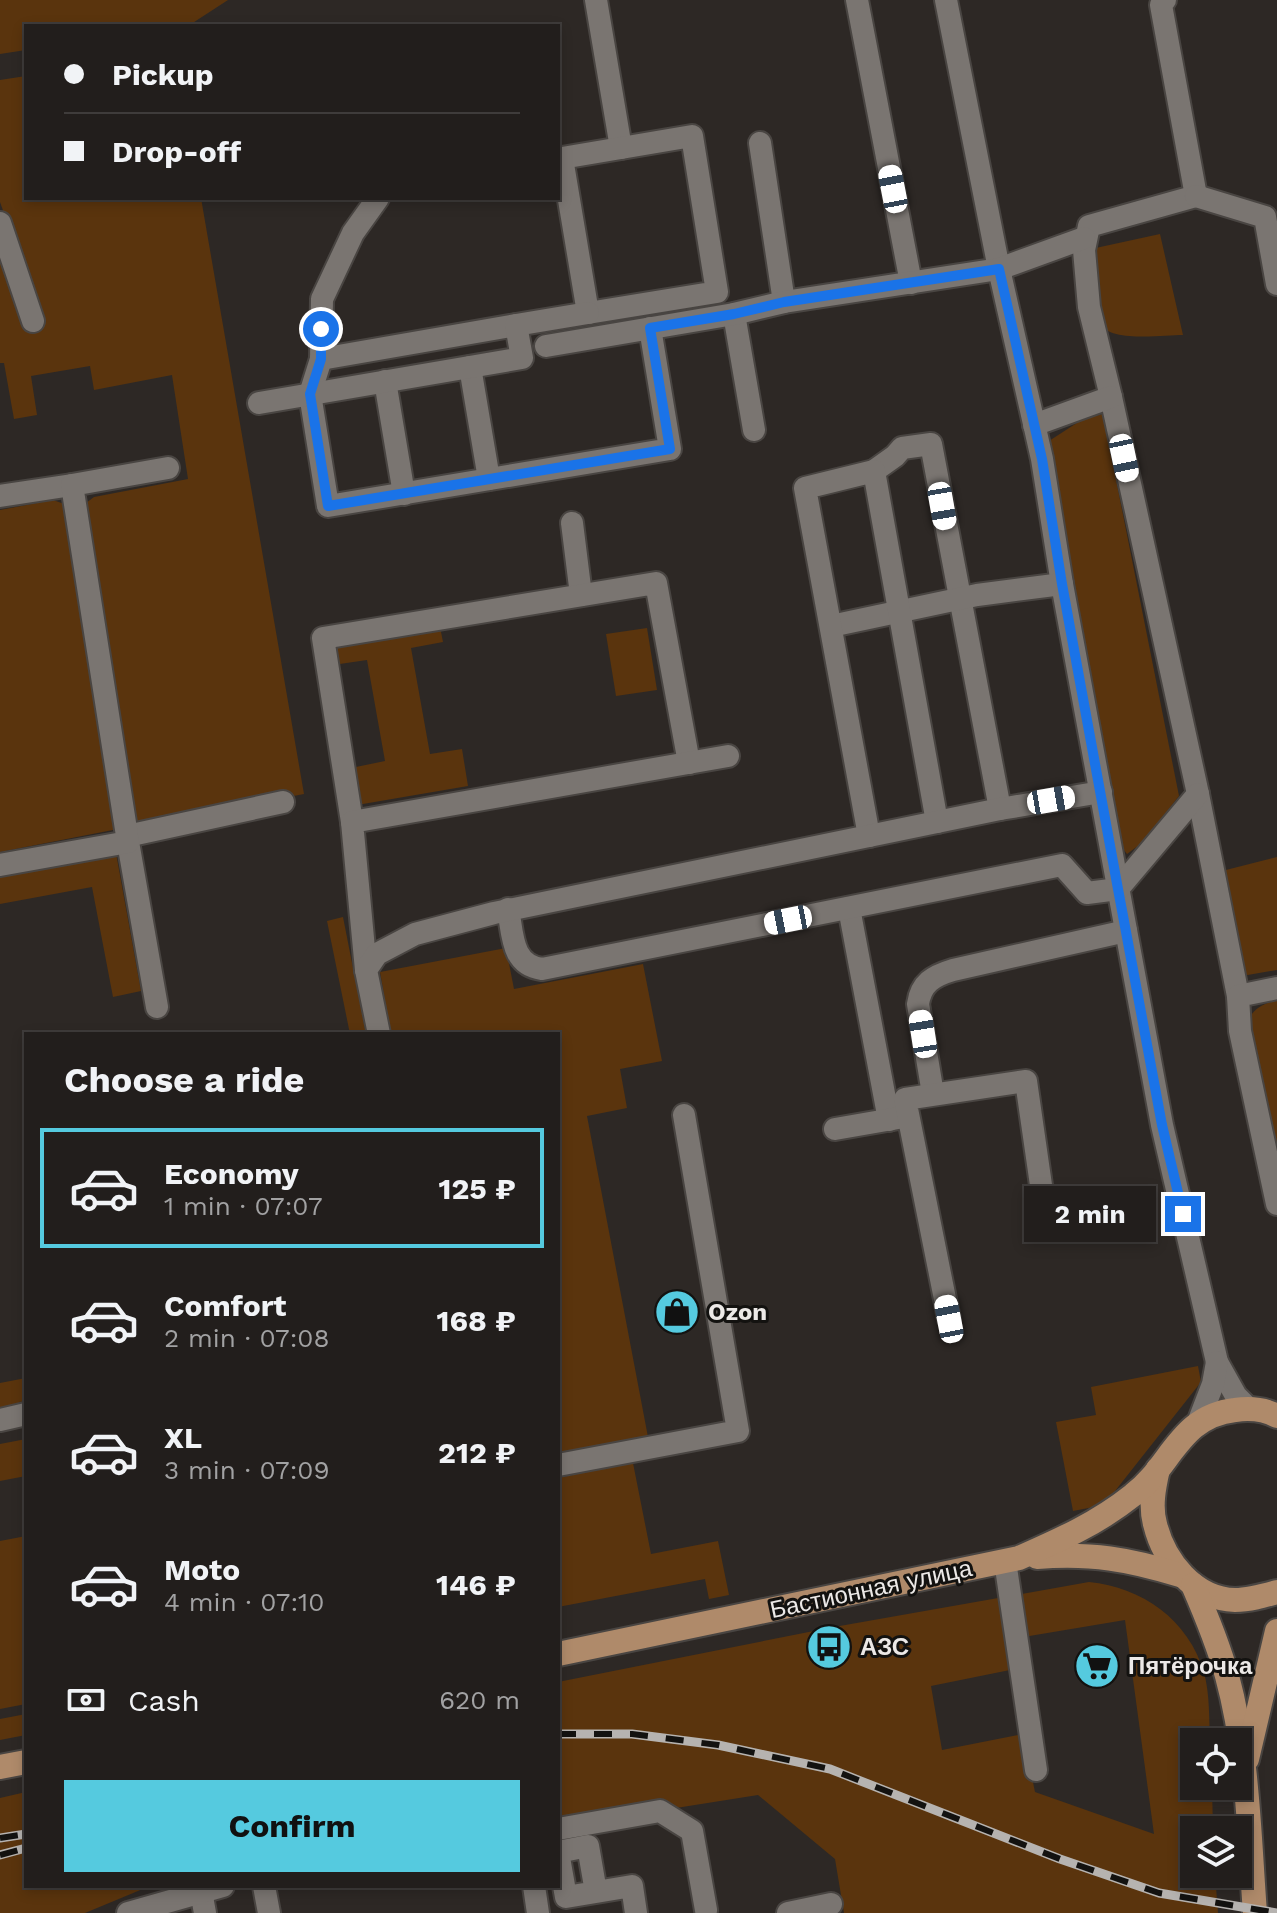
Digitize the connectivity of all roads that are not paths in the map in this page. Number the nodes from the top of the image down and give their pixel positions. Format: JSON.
{"nodes":[{"id":1,"x":596,"y":0,"type":"edge"},
{"id":2,"x":857,"y":0,"type":"edge"},
{"id":3,"x":946,"y":0,"type":"edge"},
{"id":4,"x":1165,"y":0,"type":"edge"},
{"id":5,"x":760,"y":143,"type":"dead end"},
{"id":6,"x":621,"y":148,"type":"junction"},
{"id":7,"x":560,"y":158,"type":"edge"},
{"id":8,"x":1196,"y":196,"type":"junction"},
{"id":9,"x":377,"y":200,"type":"edge"},
{"id":10,"x":0,"y":223,"type":"edge"},
{"id":11,"x":1084,"y":238,"type":"junction"},
{"id":12,"x":1274,"y":248,"type":"edge"},
{"id":13,"x":999,"y":269,"type":"junction"},
{"id":14,"x":911,"y":283,"type":"junction"},
{"id":15,"x":1277,"y":284,"type":"edge"},
{"id":16,"x":784,"y":302,"type":"junction"},
{"id":17,"x":588,"y":313,"type":"junction"},
{"id":18,"x":734,"y":314,"type":"junction"},
{"id":19,"x":33,"y":321,"type":"dead end"},
{"id":20,"x":516,"y":325,"type":"junction"},
{"id":21,"x":650,"y":328,"type":"junction"},
{"id":22,"x":546,"y":346,"type":"dead end"},
{"id":23,"x":321,"y":359,"type":"junction"},
{"id":24,"x":470,"y":367,"type":"junction"},
{"id":25,"x":385,"y":381,"type":"junction"},
{"id":26,"x":310,"y":394,"type":"junction"},
{"id":27,"x":1111,"y":397,"type":"junction"},
{"id":28,"x":259,"y":403,"type":"dead end"},
{"id":29,"x":1034,"y":425,"type":"junction"},
{"id":30,"x":754,"y":430,"type":"dead end"},
{"id":31,"x":168,"y":468,"type":"dead end"},
{"id":32,"x":874,"y":471,"type":"junction"},
{"id":33,"x":489,"y":479,"type":"junction"},
{"id":34,"x":72,"y":485,"type":"junction"},
{"id":35,"x":404,"y":494,"type":"junction"},
{"id":36,"x":0,"y":496,"type":"edge"},
{"id":37,"x":572,"y":523,"type":"dead end"},
{"id":38,"x":1062,"y":584,"type":"junction"},
{"id":39,"x":581,"y":595,"type":"junction"},
{"id":40,"x":959,"y":599,"type":"junction"},
{"id":41,"x":897,"y":612,"type":"junction"},
{"id":42,"x":831,"y":626,"type":"junction"},
{"id":43,"x":728,"y":756,"type":"dead end"},
{"id":44,"x":689,"y":763,"type":"junction"},
{"id":45,"x":1101,"y":792,"type":"junction"},
{"id":46,"x":1198,"y":794,"type":"junction"},
{"id":47,"x":283,"y":802,"type":"dead end"},
{"id":48,"x":1000,"y":809,"type":"junction"},
{"id":49,"x":352,"y":822,"type":"junction"},
{"id":50,"x":937,"y":822,"type":"junction"},
{"id":51,"x":869,"y":836,"type":"junction"},
{"id":52,"x":127,"y":839,"type":"junction"},
{"id":53,"x":0,"y":865,"type":"edge"},
{"id":54,"x":1118,"y":889,"type":"junction"},
{"id":55,"x":849,"y":908,"type":"junction"},
{"id":56,"x":508,"y":909,"type":"junction"},
{"id":57,"x":1126,"y":931,"type":"junction"},
{"id":58,"x":366,"y":970,"type":"junction"},
{"id":59,"x":1277,"y":988,"type":"edge"},
{"id":60,"x":1238,"y":996,"type":"junction"},
{"id":61,"x":157,"y":1007,"type":"dead end"},
{"id":62,"x":379,"y":1032,"type":"edge"},
{"id":63,"x":933,"y":1094,"type":"junction"},
{"id":64,"x":684,"y":1115,"type":"dead end"},
{"id":65,"x":899,"y":1118,"type":"junction"},
{"id":66,"x":835,"y":1129,"type":"dead end"},
{"id":67,"x":1277,"y":1204,"type":"edge"},
{"id":68,"x":1044,"y":1206,"type":"dead end"},
{"id":69,"x":949,"y":1319,"type":"dead end"},
{"id":70,"x":1217,"y":1362,"type":"junction"},
{"id":71,"x":1248,"y":1408,"type":"junction"},
{"id":72,"x":24,"y":1414,"type":"edge"},
{"id":73,"x":1277,"y":1416,"type":"edge"},
{"id":74,"x":0,"y":1420,"type":"edge"},
{"id":75,"x":1198,"y":1423,"type":"junction"},
{"id":76,"x":560,"y":1465,"type":"edge"},
{"id":77,"x":1158,"y":1467,"type":"junction"},
{"id":78,"x":1012,"y":1560,"type":"junction"},
{"id":79,"x":1187,"y":1580,"type":"junction"},
{"id":80,"x":1277,"y":1592,"type":"edge"},
{"id":81,"x":1277,"y":1631,"type":"edge"},
{"id":82,"x":560,"y":1654,"type":"edge"},
{"id":83,"x":1237,"y":1728,"type":"edge"},
{"id":84,"x":1252,"y":1739,"type":"edge"},
{"id":85,"x":24,"y":1762,"type":"edge"},
{"id":86,"x":0,"y":1767,"type":"edge"},
{"id":87,"x":1036,"y":1770,"type":"dead end"},
{"id":88,"x":1247,"y":1800,"type":"edge"},
{"id":89,"x":560,"y":1829,"type":"edge"},
{"id":90,"x":264,"y":1888,"type":"edge"},
{"id":91,"x":534,"y":1888,"type":"edge"},
{"id":92,"x":596,"y":1892,"type":"dead end"},
{"id":93,"x":210,"y":1897,"type":"edge"},
{"id":94,"x":831,"y":1904,"type":"dead end"},
{"id":95,"x":704,"y":1912,"type":"edge"},
{"id":96,"x":128,"y":1913,"type":"edge"},
{"id":97,"x":269,"y":1913,"type":"edge"},
{"id":98,"x":538,"y":1913,"type":"edge"},
{"id":99,"x":636,"y":1913,"type":"edge"},
{"id":100,"x":788,"y":1913,"type":"edge"},
{"id":101,"x":1255,"y":1913,"type":"edge"}],
"edges":[{"from":1,"to":6,"type":"street"},
{"from":2,"to":14,"type":"street"},
{"from":3,"to":13,"type":"street"},
{"from":4,"to":8,"type":"street"},
{"from":5,"to":16,"type":"street"},
{"from":6,"to":7,"type":"street"},
{"from":6,"to":17,"type":"street"},
{"from":7,"to":17,"type":"street"},
{"from":8,"to":11,"type":"street"},
{"from":8,"to":12,"type":"street"},
{"from":9,"to":23,"type":"street"},
{"from":10,"to":19,"type":"street"},
{"from":11,"to":13,"type":"street"},
{"from":11,"to":27,"type":"street"},
{"from":12,"to":15,"type":"street"},
{"from":13,"to":14,"type":"street"},
{"from":13,"to":29,"type":"street"},
{"from":14,"to":16,"type":"street"},
{"from":16,"to":18,"type":"street"},
{"from":17,"to":20,"type":"street"},
{"from":18,"to":21,"type":"street"},
{"from":18,"to":30,"type":"street"},
{"from":20,"to":23,"type":"street"},
{"from":20,"to":24,"type":"street"},
{"from":21,"to":22,"type":"street"},
{"from":21,"to":33,"type":"street"},
{"from":23,"to":26,"type":"street"},
{"from":24,"to":25,"type":"street"},
{"from":24,"to":33,"type":"street"},
{"from":25,"to":26,"type":"street"},
{"from":25,"to":35,"type":"street"},
{"from":26,"to":28,"type":"street"},
{"from":26,"to":35,"type":"street"},
{"from":27,"to":29,"type":"street"},
{"from":27,"to":46,"type":"street"},
{"from":29,"to":38,"type":"street"},
{"from":31,"to":34,"type":"street"},
{"from":32,"to":40,"type":"street"},
{"from":32,"to":41,"type":"street"},
{"from":32,"to":42,"type":"street"},
{"from":33,"to":35,"type":"street"},
{"from":34,"to":36,"type":"street"},
{"from":34,"to":52,"type":"street"},
{"from":37,"to":39,"type":"street"},
{"from":38,"to":40,"type":"street"},
{"from":38,"to":45,"type":"street"},
{"from":39,"to":44,"type":"street"},
{"from":39,"to":49,"type":"street"},
{"from":40,"to":41,"type":"street"},
{"from":40,"to":48,"type":"street"},
{"from":41,"to":42,"type":"street"},
{"from":41,"to":50,"type":"street"},
{"from":42,"to":51,"type":"street"},
{"from":43,"to":44,"type":"street"},
{"from":44,"to":49,"type":"street"},
{"from":45,"to":48,"type":"street"},
{"from":45,"to":54,"type":"street"},
{"from":46,"to":54,"type":"street"},
{"from":46,"to":60,"type":"street"},
{"from":47,"to":52,"type":"street"},
{"from":48,"to":50,"type":"street"},
{"from":49,"to":58,"type":"street"},
{"from":50,"to":51,"type":"street"},
{"from":51,"to":56,"type":"street"},
{"from":52,"to":53,"type":"street"},
{"from":52,"to":61,"type":"street"},
{"from":54,"to":55,"type":"street"},
{"from":54,"to":57,"type":"street"},
{"from":55,"to":56,"type":"street"},
{"from":55,"to":65,"type":"street"},
{"from":56,"to":58,"type":"street"},
{"from":57,"to":63,"type":"street"},
{"from":57,"to":70,"type":"street"},
{"from":58,"to":62,"type":"street"},
{"from":59,"to":60,"type":"street"},
{"from":60,"to":67,"type":"street"},
{"from":63,"to":65,"type":"street"},
{"from":63,"to":68,"type":"street"},
{"from":64,"to":76,"type":"street"},
{"from":65,"to":66,"type":"street"},
{"from":65,"to":69,"type":"street"},
{"from":70,"to":71,"type":"street"},
{"from":70,"to":75,"type":"street"},
{"from":71,"to":73,"type":"main road"},
{"from":71,"to":75,"type":"main road"},
{"from":72,"to":74,"type":"street"},
{"from":75,"to":77,"type":"main road","name":"Бастионная улица"},
{"from":77,"to":78,"type":"main road","name":"Бастионная улица"},
{"from":77,"to":79,"type":"main road"},
{"from":78,"to":79,"type":"main road"},
{"from":78,"to":82,"type":"main road","name":"Бастионная улица"},
{"from":78,"to":87,"type":"street"},
{"from":79,"to":80,"type":"main road"},
{"from":79,"to":83,"type":"main road"},
{"from":81,"to":84,"type":"main road"},
{"from":85,"to":86,"type":"main road"},
{"from":88,"to":101,"type":"main road"},
{"from":89,"to":95,"type":"street"},
{"from":90,"to":97,"type":"street"},
{"from":91,"to":98,"type":"street"},
{"from":92,"to":99,"type":"street"},
{"from":93,"to":96,"type":"street"},
{"from":94,"to":100,"type":"street"}]}
